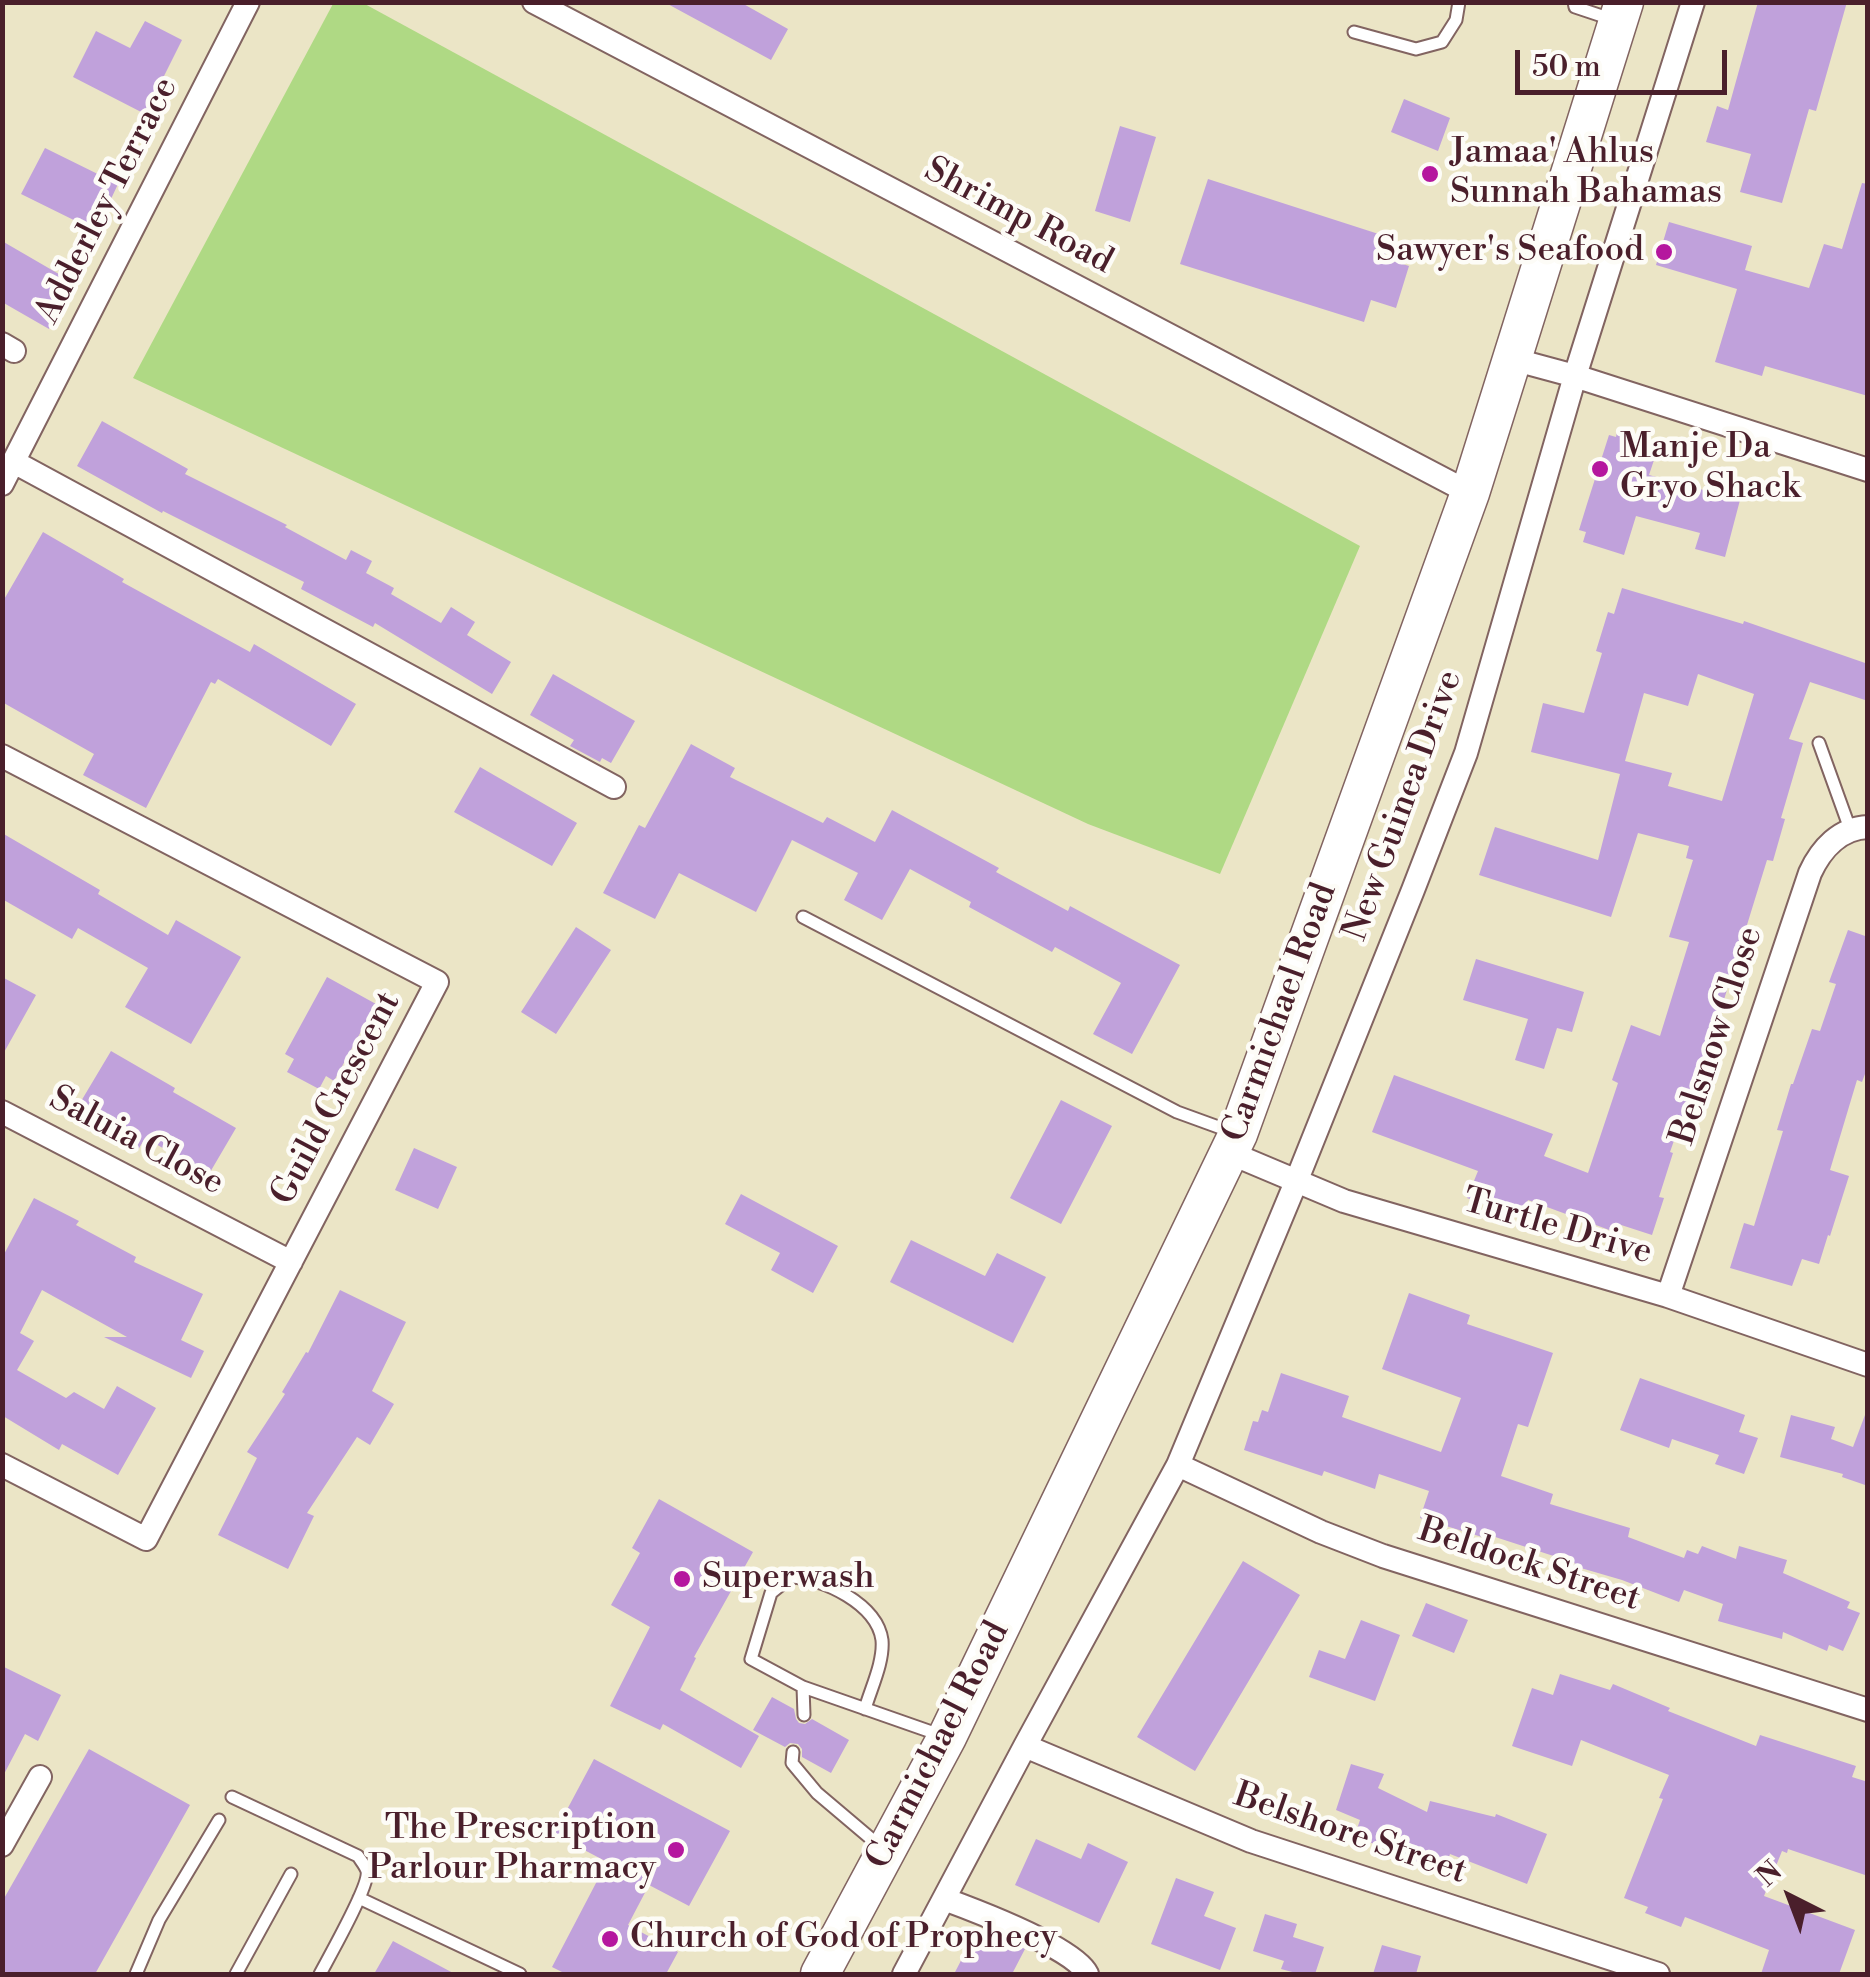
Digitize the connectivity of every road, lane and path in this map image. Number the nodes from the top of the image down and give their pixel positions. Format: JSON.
{"nodes":[{"id":1,"x":248,"y":2,"type":"edge"},
{"id":2,"x":534,"y":2,"type":"edge"},
{"id":3,"x":1459,"y":2,"type":"edge"},
{"id":4,"x":1574,"y":2,"type":"edge"},
{"id":5,"x":1692,"y":2,"type":"edge"},
{"id":6,"x":1621,"y":12,"type":"edge"},
{"id":7,"x":1354,"y":32,"type":"dead end"},
{"id":8,"x":1512,"y":358,"type":"junction"},
{"id":9,"x":1575,"y":376,"type":"junction"},
{"id":10,"x":14,"y":462,"type":"junction"},
{"id":11,"x":1868,"y":470,"type":"edge"},
{"id":12,"x":2,"y":484,"type":"edge"},
{"id":13,"x":1470,"y":493,"type":"junction"},
{"id":14,"x":1819,"y":743,"type":"dead end"},
{"id":15,"x":2,"y":756,"type":"edge"},
{"id":16,"x":614,"y":787,"type":"dead end"},
{"id":17,"x":1859,"y":828,"type":"edge"},
{"id":18,"x":803,"y":917,"type":"dead end"},
{"id":19,"x":2,"y":1112,"type":"edge"},
{"id":20,"x":1234,"y":1144,"type":"junction"},
{"id":21,"x":1296,"y":1182,"type":"junction"},
{"id":22,"x":291,"y":1262,"type":"junction"},
{"id":23,"x":1668,"y":1296,"type":"junction"},
{"id":24,"x":1868,"y":1365,"type":"edge"},
{"id":25,"x":2,"y":1465,"type":"edge"},
{"id":26,"x":1178,"y":1465,"type":"junction"},
{"id":27,"x":803,"y":1687,"type":"junction"},
{"id":28,"x":864,"y":1709,"type":"junction"},
{"id":29,"x":1868,"y":1710,"type":"edge"},
{"id":30,"x":804,"y":1715,"type":"dead end"},
{"id":31,"x":947,"y":1737,"type":"junction"},
{"id":32,"x":1025,"y":1746,"type":"junction"},
{"id":33,"x":793,"y":1752,"type":"dead end"},
{"id":34,"x":40,"y":1777,"type":"dead end"},
{"id":35,"x":232,"y":1797,"type":"dead end"},
{"id":36,"x":218,"y":1820,"type":"dead end"},
{"id":37,"x":2,"y":1845,"type":"edge"},
{"id":38,"x":885,"y":1850,"type":"junction"},
{"id":39,"x":290,"y":1874,"type":"dead end"},
{"id":40,"x":359,"y":1898,"type":"junction"},
{"id":41,"x":944,"y":1899,"type":"junction"},
{"id":42,"x":136,"y":1974,"type":"edge"},
{"id":43,"x":236,"y":1974,"type":"edge"},
{"id":44,"x":320,"y":1974,"type":"edge"},
{"id":45,"x":520,"y":1974,"type":"edge"},
{"id":46,"x":820,"y":1974,"type":"edge"},
{"id":47,"x":904,"y":1974,"type":"edge"},
{"id":48,"x":1087,"y":1974,"type":"edge"},
{"id":49,"x":1658,"y":1974,"type":"edge"}],
"edges":[{"from":1,"to":10,"type":"street","name":"Adderley Terrace"},
{"from":2,"to":13,"type":"street","name":"Shrimp Road"},
{"from":3,"to":7,"type":"lane"},
{"from":4,"to":6,"type":"lane"},
{"from":5,"to":9,"type":"street","name":"New Guinea Drive"},
{"from":6,"to":8,"type":"main road","name":"Carmichael Road"},
{"from":8,"to":9,"type":"street"},
{"from":8,"to":13,"type":"main road","name":"Carmichael Road"},
{"from":9,"to":11,"type":"street"},
{"from":9,"to":21,"type":"street","name":"New Guinea Drive"},
{"from":10,"to":12,"type":"street","name":"Adderley Terrace"},
{"from":10,"to":16,"type":"street"},
{"from":13,"to":20,"type":"main road","name":"Carmichael Road"},
{"from":14,"to":17,"type":"lane"},
{"from":15,"to":22,"type":"street","name":"Guild Crescent"},
{"from":17,"to":23,"type":"street","name":"Belsnow Close"},
{"from":18,"to":20,"type":"lane"},
{"from":19,"to":22,"type":"street","name":"Saluia Close"},
{"from":20,"to":21,"type":"street","name":"Turtle Drive"},
{"from":20,"to":31,"type":"main road","name":"Carmichael Road"},
{"from":21,"to":23,"type":"street","name":"Turtle Drive"},
{"from":21,"to":26,"type":"street","name":"New Guinea Drive"},
{"from":22,"to":25,"type":"street","name":"Guild Crescent"},
{"from":23,"to":24,"type":"street","name":"Turtle Drive"},
{"from":26,"to":29,"type":"street","name":"Beldock Street"},
{"from":26,"to":32,"type":"street","name":"New Guinea Drive"},
{"from":27,"to":28,"type":"lane"},
{"from":27,"to":28,"type":"lane"},
{"from":27,"to":30,"type":"lane"},
{"from":28,"to":31,"type":"lane"},
{"from":31,"to":38,"type":"main road","name":"Carmichael Road"},
{"from":32,"to":41,"type":"street","name":"New Guinea Drive"},
{"from":32,"to":49,"type":"street","name":"Belshore Street"},
{"from":33,"to":38,"type":"lane"},
{"from":34,"to":37,"type":"street"},
{"from":35,"to":40,"type":"lane"},
{"from":36,"to":42,"type":"lane"},
{"from":38,"to":46,"type":"main road","name":"Carmichael Road"},
{"from":39,"to":43,"type":"lane"},
{"from":40,"to":44,"type":"lane"},
{"from":40,"to":45,"type":"lane"},
{"from":41,"to":47,"type":"street","name":"New Guinea Drive"},
{"from":41,"to":48,"type":"street"}]}
